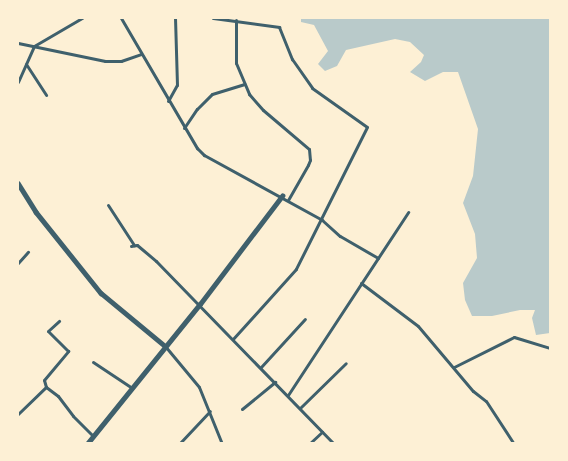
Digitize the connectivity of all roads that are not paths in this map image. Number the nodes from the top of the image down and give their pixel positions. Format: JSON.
{"nodes":[{"id":1,"x":82,"y":18,"type":"edge"},
{"id":2,"x":121,"y":18,"type":"edge"},
{"id":3,"x":175,"y":18,"type":"edge"},
{"id":4,"x":212,"y":18,"type":"edge"},
{"id":5,"x":236,"y":20,"type":"junction"},
{"id":6,"x":18,"y":43,"type":"edge"},
{"id":7,"x":34,"y":46,"type":"junction"},
{"id":8,"x":141,"y":54,"type":"junction"},
{"id":9,"x":26,"y":63,"type":"junction"},
{"id":10,"x":18,"y":82,"type":"edge"},
{"id":11,"x":244,"y":84,"type":"junction"},
{"id":12,"x":46,"y":95,"type":"dead end"},
{"id":13,"x":168,"y":101,"type":"junction"},
{"id":14,"x":184,"y":128,"type":"junction"},
{"id":15,"x":18,"y":183,"type":"edge"},
{"id":16,"x":282,"y":196,"type":"junction"},
{"id":17,"x":288,"y":200,"type":"junction"},
{"id":18,"x":108,"y":205,"type":"dead end"},
{"id":19,"x":408,"y":212,"type":"dead end"},
{"id":20,"x":322,"y":220,"type":"junction"},
{"id":21,"x":28,"y":252,"type":"dead end"},
{"id":22,"x":378,"y":258,"type":"junction"},
{"id":23,"x":18,"y":263,"type":"edge"},
{"id":24,"x":361,"y":283,"type":"junction"},
{"id":25,"x":200,"y":304,"type":"junction"},
{"id":26,"x":305,"y":319,"type":"dead end"},
{"id":27,"x":59,"y":321,"type":"dead end"},
{"id":28,"x":233,"y":339,"type":"junction"},
{"id":29,"x":165,"y":346,"type":"junction"},
{"id":30,"x":550,"y":348,"type":"edge"},
{"id":31,"x":93,"y":362,"type":"dead end"},
{"id":32,"x":346,"y":363,"type":"dead end"},
{"id":33,"x":261,"y":367,"type":"junction"},
{"id":34,"x":454,"y":367,"type":"junction"},
{"id":35,"x":275,"y":382,"type":"junction"},
{"id":36,"x":46,"y":387,"type":"junction"},
{"id":37,"x":132,"y":388,"type":"junction"},
{"id":38,"x":288,"y":395,"type":"junction"},
{"id":39,"x":300,"y":408,"type":"junction"},
{"id":40,"x":242,"y":409,"type":"dead end"},
{"id":41,"x":210,"y":411,"type":"junction"},
{"id":42,"x":18,"y":414,"type":"edge"},
{"id":43,"x":322,"y":432,"type":"junction"},
{"id":44,"x":94,"y":436,"type":"junction"},
{"id":45,"x":87,"y":444,"type":"edge"},
{"id":46,"x":179,"y":444,"type":"edge"},
{"id":47,"x":222,"y":444,"type":"edge"},
{"id":48,"x":309,"y":444,"type":"edge"},
{"id":49,"x":334,"y":444,"type":"edge"},
{"id":50,"x":514,"y":444,"type":"edge"}],
"edges":[{"from":1,"to":7,"type":"street"},
{"from":2,"to":8,"type":"street"},
{"from":3,"to":13,"type":"street"},
{"from":4,"to":5,"type":"street"},
{"from":5,"to":11,"type":"street"},
{"from":5,"to":20,"type":"street"},
{"from":6,"to":7,"type":"street"},
{"from":7,"to":8,"type":"street"},
{"from":7,"to":9,"type":"street"},
{"from":8,"to":13,"type":"street"},
{"from":9,"to":10,"type":"street"},
{"from":9,"to":12,"type":"street"},
{"from":11,"to":14,"type":"street"},
{"from":11,"to":17,"type":"street"},
{"from":13,"to":14,"type":"street"},
{"from":14,"to":16,"type":"street"},
{"from":15,"to":29,"type":"street"},
{"from":16,"to":17,"type":"street"},
{"from":16,"to":25,"type":"street"},
{"from":17,"to":20,"type":"street"},
{"from":18,"to":25,"type":"street"},
{"from":19,"to":22,"type":"street"},
{"from":20,"to":22,"type":"street"},
{"from":20,"to":28,"type":"street"},
{"from":21,"to":23,"type":"street"},
{"from":22,"to":24,"type":"street"},
{"from":24,"to":34,"type":"street"},
{"from":24,"to":38,"type":"street"},
{"from":25,"to":28,"type":"street"},
{"from":25,"to":29,"type":"street"},
{"from":26,"to":33,"type":"street"},
{"from":27,"to":36,"type":"street"},
{"from":28,"to":33,"type":"street"},
{"from":29,"to":37,"type":"street"},
{"from":29,"to":41,"type":"street"},
{"from":30,"to":34,"type":"street"},
{"from":31,"to":37,"type":"street"},
{"from":32,"to":39,"type":"street"},
{"from":33,"to":35,"type":"street"},
{"from":34,"to":50,"type":"street"},
{"from":35,"to":38,"type":"street"},
{"from":35,"to":40,"type":"street"},
{"from":36,"to":42,"type":"street"},
{"from":36,"to":44,"type":"street"},
{"from":37,"to":44,"type":"street"},
{"from":38,"to":39,"type":"street"},
{"from":39,"to":43,"type":"street"},
{"from":41,"to":46,"type":"street"},
{"from":41,"to":47,"type":"street"},
{"from":43,"to":48,"type":"street"},
{"from":43,"to":49,"type":"street"},
{"from":44,"to":45,"type":"street"}]}
